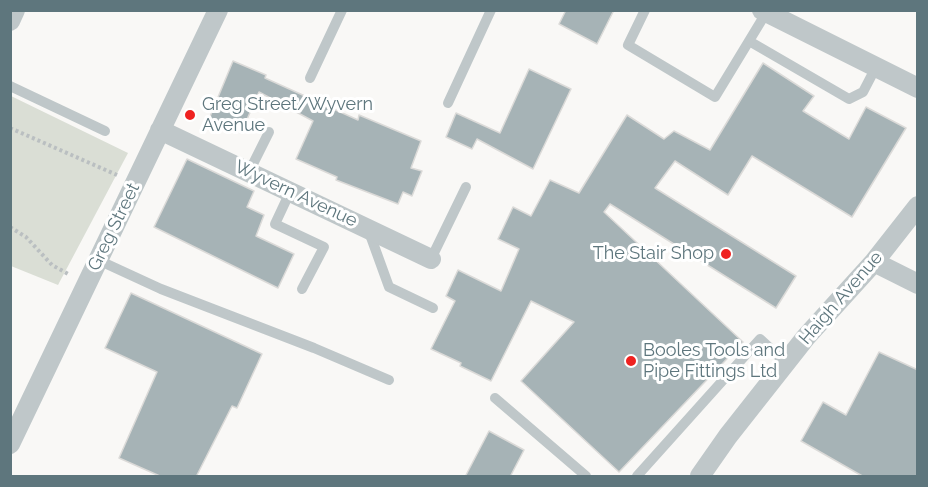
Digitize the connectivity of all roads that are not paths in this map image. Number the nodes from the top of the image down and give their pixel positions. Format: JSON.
{"nodes":[{"id":1,"x":15,"y":10,"type":"edge"},
{"id":2,"x":218,"y":10,"type":"edge"},
{"id":3,"x":342,"y":10,"type":"edge"},
{"id":4,"x":491,"y":10,"type":"edge"},
{"id":5,"x":645,"y":10,"type":"edge"},
{"id":6,"x":764,"y":12,"type":"edge"},
{"id":7,"x":10,"y":21,"type":"edge"},
{"id":8,"x":749,"y":42,"type":"junction"},
{"id":9,"x":876,"y":67,"type":"junction"},
{"id":10,"x":310,"y":78,"type":"dead end"},
{"id":11,"x":10,"y":86,"type":"edge"},
{"id":12,"x":918,"y":88,"type":"edge"},
{"id":13,"x":448,"y":103,"type":"dead end"},
{"id":14,"x":160,"y":130,"type":"junction"},
{"id":15,"x":105,"y":131,"type":"dead end"},
{"id":16,"x":269,"y":132,"type":"dead end"},
{"id":17,"x":249,"y":172,"type":"junction"},
{"id":18,"x":466,"y":187,"type":"dead end"},
{"id":19,"x":290,"y":192,"type":"junction"},
{"id":20,"x":918,"y":206,"type":"edge"},
{"id":21,"x":368,"y":229,"type":"junction"},
{"id":22,"x":431,"y":259,"type":"joint"},
{"id":23,"x":98,"y":260,"type":"junction"},
{"id":24,"x":874,"y":262,"type":"junction"},
{"id":25,"x":918,"y":284,"type":"edge"},
{"id":26,"x":302,"y":289,"type":"dead end"},
{"id":27,"x":433,"y":308,"type":"dead end"},
{"id":28,"x":786,"y":363,"type":"junction"},
{"id":29,"x":389,"y":380,"type":"dead end"},
{"id":30,"x":495,"y":398,"type":"dead end"},
{"id":31,"x":10,"y":444,"type":"edge"},
{"id":32,"x":586,"y":477,"type":"edge"},
{"id":33,"x":638,"y":477,"type":"edge"},
{"id":34,"x":700,"y":477,"type":"edge"}],
"edges":[{"from":1,"to":7,"type":"street"},
{"from":2,"to":14,"type":"street","name":"Greg Street"},
{"from":3,"to":10,"type":"lane"},
{"from":4,"to":13,"type":"lane"},
{"from":5,"to":8,"type":"lane"},
{"from":6,"to":8,"type":"lane"},
{"from":6,"to":9,"type":"street"},
{"from":8,"to":9,"type":"lane"},
{"from":9,"to":12,"type":"street"},
{"from":11,"to":15,"type":"lane"},
{"from":14,"to":17,"type":"street","name":"Wyvern Avenue"},
{"from":14,"to":23,"type":"street","name":"Greg Street"},
{"from":16,"to":17,"type":"lane"},
{"from":17,"to":19,"type":"street","name":"Wyvern Avenue"},
{"from":18,"to":22,"type":"lane"},
{"from":19,"to":21,"type":"street","name":"Wyvern Avenue"},
{"from":19,"to":26,"type":"lane"},
{"from":20,"to":24,"type":"street","name":"Haigh Avenue"},
{"from":21,"to":22,"type":"street","name":"Wyvern Avenue"},
{"from":21,"to":27,"type":"lane"},
{"from":23,"to":29,"type":"lane"},
{"from":23,"to":31,"type":"street","name":"Greg Street"},
{"from":24,"to":25,"type":"street"},
{"from":24,"to":28,"type":"street","name":"Haigh Avenue"},
{"from":28,"to":33,"type":"lane"},
{"from":28,"to":34,"type":"street","name":"Haigh Avenue"},
{"from":30,"to":32,"type":"lane"}]}
